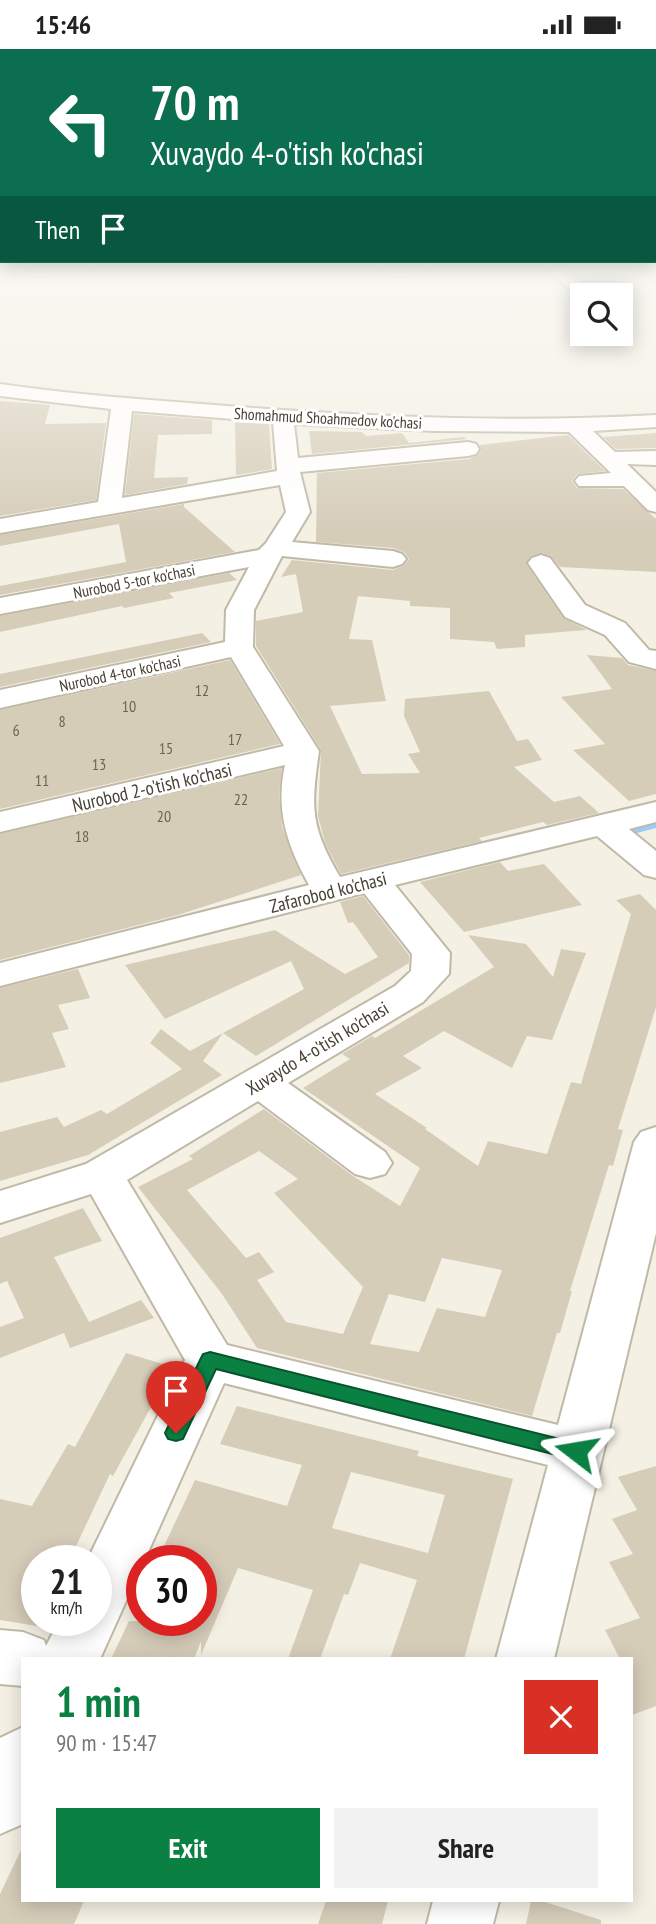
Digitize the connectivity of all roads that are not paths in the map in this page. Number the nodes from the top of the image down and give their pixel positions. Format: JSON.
{"nodes":[{"id":1,"x":0,"y":390,"type":"edge"},
{"id":2,"x":122,"y":403,"type":"junction"},
{"id":3,"x":283,"y":417,"type":"junction"},
{"id":4,"x":656,"y":421,"type":"edge"},
{"id":5,"x":577,"y":427,"type":"junction"},
{"id":6,"x":468,"y":449,"type":"dead end"},
{"id":7,"x":621,"y":457,"type":"dead end"},
{"id":8,"x":656,"y":458,"type":"edge"},
{"id":9,"x":289,"y":471,"type":"junction"},
{"id":10,"x":630,"y":479,"type":"junction"},
{"id":11,"x":587,"y":481,"type":"dead end"},
{"id":12,"x":656,"y":505,"type":"edge"},
{"id":13,"x":109,"y":507,"type":"junction"},
{"id":14,"x":0,"y":526,"type":"edge"},
{"id":15,"x":272,"y":552,"type":"junction"},
{"id":16,"x":393,"y":559,"type":"dead end"},
{"id":17,"x":541,"y":563,"type":"dead end"},
{"id":18,"x":0,"y":606,"type":"edge"},
{"id":19,"x":239,"y":647,"type":"junction"},
{"id":20,"x":656,"y":660,"type":"edge"},
{"id":21,"x":0,"y":699,"type":"edge"},
{"id":22,"x":303,"y":751,"type":"junction"},
{"id":23,"x":656,"y":812,"type":"edge"},
{"id":24,"x":0,"y":822,"type":"edge"},
{"id":25,"x":605,"y":826,"type":"junction"},
{"id":26,"x":656,"y":868,"type":"edge"},
{"id":27,"x":372,"y":880,"type":"junction"},
{"id":28,"x":330,"y":890,"type":"junction"},
{"id":29,"x":0,"y":975,"type":"edge"},
{"id":30,"x":259,"y":1082,"type":"junction"},
{"id":31,"x":656,"y":1142,"type":"edge"},
{"id":32,"x":370,"y":1163,"type":"dead end"},
{"id":33,"x":102,"y":1175,"type":"junction"},
{"id":34,"x":0,"y":1207,"type":"edge"},
{"id":35,"x":210,"y":1360,"type":"junction"},
{"id":36,"x":576,"y":1451,"type":"junction"},
{"id":37,"x":112,"y":1569,"type":"edge"},
{"id":38,"x":81,"y":1636,"type":"edge"},
{"id":39,"x":0,"y":1657,"type":"edge"},
{"id":40,"x":71,"y":1657,"type":"edge"},
{"id":41,"x":525,"y":1657,"type":"edge"},
{"id":42,"x":21,"y":1660,"type":"edge"},
{"id":43,"x":21,"y":1761,"type":"edge"},
{"id":44,"x":0,"y":1803,"type":"edge"},
{"id":45,"x":466,"y":1902,"type":"edge"},
{"id":46,"x":460,"y":1924,"type":"edge"}],
"edges":[{"from":1,"to":2,"type":"street","name":"Shomahmud Shoahmedov ko'chasi"},
{"from":2,"to":3,"type":"street","name":"Shomahmud Shoahmedov ko'chasi"},
{"from":2,"to":13,"type":"street"},
{"from":3,"to":5,"type":"street","name":"Shomahmud Shoahmedov ko'chasi"},
{"from":3,"to":9,"type":"street"},
{"from":4,"to":5,"type":"street","name":"Shomahmud Shoahmedov ko'chasi"},
{"from":5,"to":10,"type":"street"},
{"from":6,"to":9,"type":"street"},
{"from":7,"to":8,"type":"street"},
{"from":9,"to":13,"type":"street"},
{"from":9,"to":15,"type":"street"},
{"from":10,"to":11,"type":"street"},
{"from":10,"to":12,"type":"street"},
{"from":13,"to":14,"type":"street"},
{"from":15,"to":16,"type":"street","name":"Nurobod 5-tor ko'chasi"},
{"from":15,"to":18,"type":"street","name":"Nurobod 5-tor ko'chasi"},
{"from":15,"to":19,"type":"street"},
{"from":17,"to":20,"type":"street"},
{"from":19,"to":21,"type":"street","name":"Nurobod 4-tor ko'chasi"},
{"from":19,"to":22,"type":"street"},
{"from":22,"to":24,"type":"street","name":"Nurobod 2-o'tish ko'chasi"},
{"from":22,"to":28,"type":"street"},
{"from":23,"to":25,"type":"street","name":"Zafarobod ko'chasi"},
{"from":25,"to":26,"type":"street"},
{"from":25,"to":27,"type":"street","name":"Zafarobod ko'chasi"},
{"from":27,"to":28,"type":"street","name":"Zafarobod ko'chasi"},
{"from":27,"to":30,"type":"street","name":"Xuvaydo 4-o'tish ko'chasi"},
{"from":28,"to":29,"type":"street","name":"Zafarobod ko'chasi"},
{"from":30,"to":32,"type":"street"},
{"from":30,"to":33,"type":"street","name":"Xuvaydo 4-o'tish ko'chasi"},
{"from":31,"to":36,"type":"street"},
{"from":33,"to":34,"type":"street","name":"Xuvaydo 4-o'tish ko'chasi"},
{"from":33,"to":35,"type":"street"},
{"from":35,"to":36,"type":"street"},
{"from":35,"to":37,"type":"street"},
{"from":36,"to":41,"type":"street"},
{"from":38,"to":40,"type":"street"},
{"from":39,"to":42,"type":"street"},
{"from":43,"to":44,"type":"street"},
{"from":45,"to":46,"type":"street"}]}
